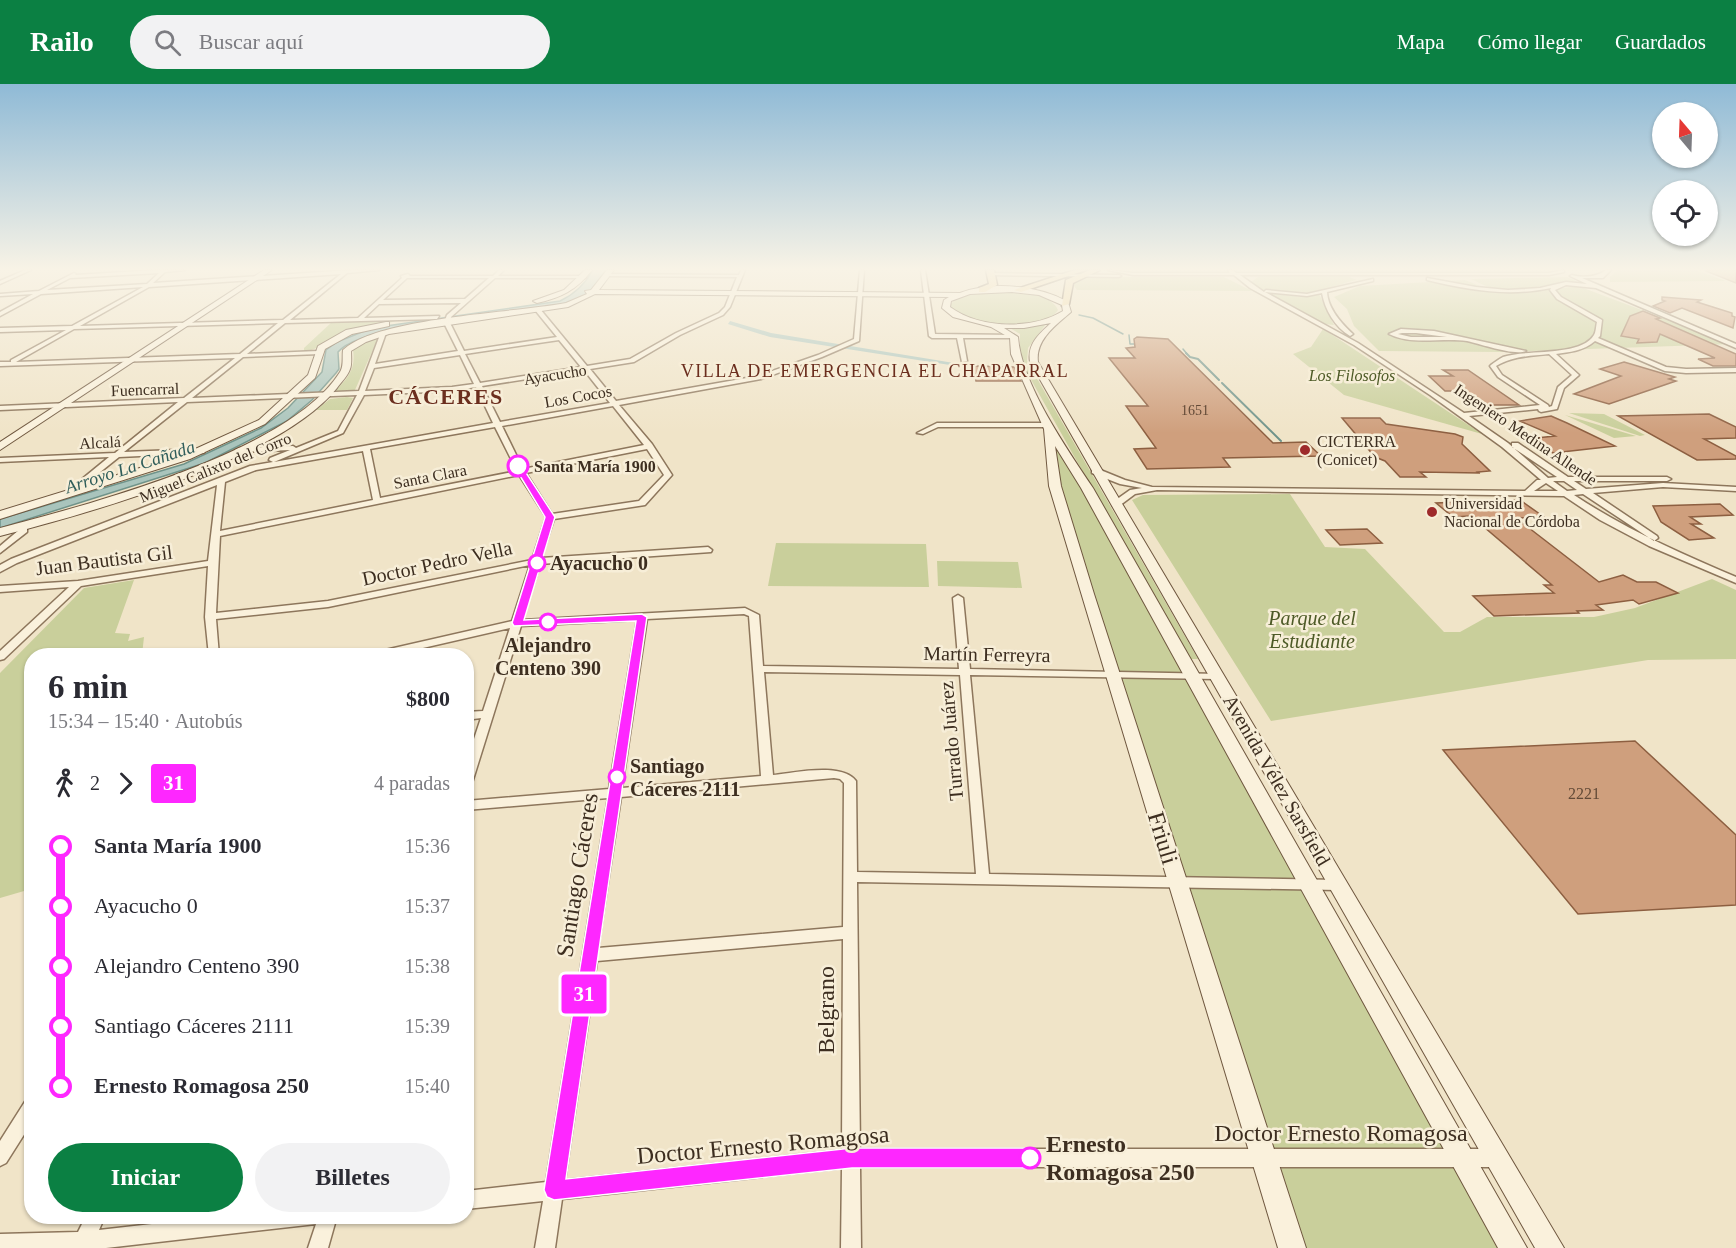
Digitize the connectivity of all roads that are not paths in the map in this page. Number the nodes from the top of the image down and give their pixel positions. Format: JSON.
{"nodes":[{"id":1,"x":80,"y":324,"type":"edge"},
{"id":2,"x":177,"y":324,"type":"edge"},
{"id":3,"x":186,"y":324,"type":"edge"},
{"id":4,"x":281,"y":324,"type":"edge"},
{"id":5,"x":402,"y":324,"type":"edge"},
{"id":6,"x":419,"y":324,"type":"edge"},
{"id":7,"x":449,"y":324,"type":"edge"},
{"id":8,"x":550,"y":324,"type":"edge"},
{"id":9,"x":699,"y":324,"type":"edge"},
{"id":10,"x":859,"y":324,"type":"edge"},
{"id":11,"x":930,"y":324,"type":"edge"},
{"id":12,"x":992,"y":324,"type":"edge"},
{"id":13,"x":1003,"y":324,"type":"edge"},
{"id":14,"x":1031,"y":324,"type":"edge"},
{"id":15,"x":1054,"y":324,"type":"edge"},
{"id":16,"x":1321,"y":324,"type":"edge"},
{"id":17,"x":1599,"y":324,"type":"edge"},
{"id":18,"x":1684,"y":324,"type":"edge"},
{"id":19,"x":1699,"y":324,"type":"edge"},
{"id":20,"x":1341,"y":326,"type":"joint"},
{"id":21,"x":1326,"y":327,"type":"junction"},
{"id":22,"x":74,"y":328,"type":"junction"},
{"id":23,"x":0,"y":330,"type":"edge"},
{"id":24,"x":383,"y":333,"type":"junction"},
{"id":25,"x":1014,"y":336,"type":"junction"},
{"id":26,"x":960,"y":337,"type":"junction"},
{"id":27,"x":561,"y":338,"type":"junction"},
{"id":28,"x":1463,"y":339,"type":"junction"},
{"id":29,"x":1595,"y":339,"type":"junction"},
{"id":30,"x":1736,"y":339,"type":"edge"},
{"id":31,"x":1736,"y":346,"type":"edge"},
{"id":32,"x":318,"y":352,"type":"junction"},
{"id":33,"x":1535,"y":352,"type":"junction"},
{"id":34,"x":462,"y":353,"type":"junction"},
{"id":35,"x":1551,"y":353,"type":"junction"},
{"id":36,"x":242,"y":355,"type":"junction"},
{"id":37,"x":133,"y":359,"type":"junction"},
{"id":38,"x":964,"y":361,"type":"dead end"},
{"id":39,"x":10,"y":363,"type":"junction"},
{"id":40,"x":0,"y":364,"type":"edge"},
{"id":41,"x":372,"y":366,"type":"junction"},
{"id":42,"x":0,"y":369,"type":"edge"},
{"id":43,"x":586,"y":369,"type":"junction"},
{"id":44,"x":1736,"y":370,"type":"edge"},
{"id":45,"x":478,"y":387,"type":"junction"},
{"id":46,"x":361,"y":394,"type":"junction"},
{"id":47,"x":324,"y":395,"type":"junction"},
{"id":48,"x":294,"y":396,"type":"junction"},
{"id":49,"x":185,"y":400,"type":"junction"},
{"id":50,"x":614,"y":404,"type":"junction"},
{"id":51,"x":63,"y":405,"type":"junction"},
{"id":52,"x":0,"y":408,"type":"edge"},
{"id":53,"x":1548,"y":408,"type":"junction"},
{"id":54,"x":1468,"y":416,"type":"junction"},
{"id":55,"x":497,"y":424,"type":"junction"},
{"id":56,"x":1047,"y":425,"type":"junction"},
{"id":57,"x":921,"y":433,"type":"dead end"},
{"id":58,"x":649,"y":446,"type":"junction"},
{"id":59,"x":0,"y":447,"type":"edge"},
{"id":60,"x":301,"y":448,"type":"junction"},
{"id":61,"x":366,"y":448,"type":"junction"},
{"id":62,"x":239,"y":450,"type":"junction"},
{"id":63,"x":201,"y":451,"type":"junction"},
{"id":64,"x":118,"y":455,"type":"junction"},
{"id":65,"x":0,"y":460,"type":"edge"},
{"id":66,"x":253,"y":468,"type":"junction"},
{"id":67,"x":1095,"y":471,"type":"junction"},
{"id":68,"x":521,"y":472,"type":"junction"},
{"id":69,"x":1564,"y":478,"type":"junction"},
{"id":70,"x":1546,"y":480,"type":"junction"},
{"id":71,"x":221,"y":482,"type":"junction"},
{"id":72,"x":1736,"y":483,"type":"edge"},
{"id":73,"x":1157,"y":488,"type":"junction"},
{"id":74,"x":1736,"y":489,"type":"edge"},
{"id":75,"x":85,"y":490,"type":"junction"},
{"id":76,"x":1584,"y":492,"type":"junction"},
{"id":77,"x":1526,"y":494,"type":"junction"},
{"id":78,"x":1566,"y":494,"type":"junction"},
{"id":79,"x":377,"y":502,"type":"junction"},
{"id":80,"x":1116,"y":504,"type":"junction"},
{"id":81,"x":0,"y":515,"type":"edge"},
{"id":82,"x":550,"y":517,"type":"junction"},
{"id":83,"x":21,"y":527,"type":"junction"},
{"id":84,"x":0,"y":532,"type":"edge"},
{"id":85,"x":217,"y":534,"type":"junction"},
{"id":86,"x":0,"y":550,"type":"edge"},
{"id":87,"x":708,"y":550,"type":"dead end"},
{"id":88,"x":538,"y":561,"type":"junction"},
{"id":89,"x":212,"y":563,"type":"junction"},
{"id":90,"x":0,"y":569,"type":"edge"},
{"id":91,"x":1736,"y":578,"type":"edge"},
{"id":92,"x":78,"y":584,"type":"junction"},
{"id":93,"x":0,"y":589,"type":"edge"},
{"id":94,"x":958,"y":598,"type":"dead end"},
{"id":95,"x":210,"y":617,"type":"junction"},
{"id":96,"x":642,"y":617,"type":"junction"},
{"id":97,"x":518,"y":623,"type":"junction"},
{"id":98,"x":213,"y":648,"type":"edge"},
{"id":99,"x":407,"y":648,"type":"edge"},
{"id":100,"x":0,"y":657,"type":"edge"},
{"id":101,"x":758,"y":669,"type":"junction"},
{"id":102,"x":964,"y":672,"type":"junction"},
{"id":103,"x":1112,"y":675,"type":"junction"},
{"id":104,"x":1193,"y":676,"type":"junction"},
{"id":105,"x":1216,"y":676,"type":"junction"},
{"id":106,"x":489,"y":714,"type":"junction"},
{"id":107,"x":474,"y":715,"type":"edge"},
{"id":108,"x":474,"y":759,"type":"edge"},
{"id":109,"x":767,"y":779,"type":"junction"},
{"id":110,"x":615,"y":793,"type":"junction"},
{"id":111,"x":474,"y":805,"type":"edge"},
{"id":112,"x":851,"y":877,"type":"junction"},
{"id":113,"x":983,"y":879,"type":"junction"},
{"id":114,"x":1177,"y":883,"type":"junction"},
{"id":115,"x":1308,"y":885,"type":"junction"},
{"id":116,"x":1338,"y":885,"type":"junction"},
{"id":117,"x":851,"y":932,"type":"junction"},
{"id":118,"x":590,"y":955,"type":"junction"},
{"id":119,"x":24,"y":1119,"type":"edge"},
{"id":120,"x":0,"y":1158,"type":"edge"},
{"id":121,"x":852,"y":1158,"type":"junction"},
{"id":122,"x":1263,"y":1158,"type":"junction"},
{"id":123,"x":1462,"y":1158,"type":"junction"},
{"id":124,"x":1498,"y":1158,"type":"junction"},
{"id":125,"x":554,"y":1190,"type":"junction"},
{"id":126,"x":474,"y":1199,"type":"edge"},
{"id":127,"x":92,"y":1224,"type":"edge"},
{"id":128,"x":240,"y":1224,"type":"edge"},
{"id":129,"x":326,"y":1224,"type":"edge"},
{"id":130,"x":83,"y":1241,"type":"junction"},
{"id":131,"x":0,"y":1244,"type":"edge"},
{"id":132,"x":318,"y":1248,"type":"edge"},
{"id":133,"x":545,"y":1248,"type":"edge"},
{"id":134,"x":851,"y":1248,"type":"edge"},
{"id":135,"x":1292,"y":1248,"type":"edge"},
{"id":136,"x":1513,"y":1248,"type":"edge"},
{"id":137,"x":1550,"y":1248,"type":"edge"}],
"edges":[{"from":1,"to":22,"type":"street"},
{"from":2,"to":22,"type":"street"},
{"from":3,"to":37,"type":"main road"},
{"from":4,"to":36,"type":"street"},
{"from":5,"to":32,"type":"main road"},
{"from":6,"to":24,"type":"main road"},
{"from":7,"to":34,"type":"street"},
{"from":8,"to":27,"type":"street"},
{"from":9,"to":43,"type":"street","name":"Ayacucho"},
{"from":10,"to":50,"type":"street","name":"Los Cocos"},
{"from":11,"to":26,"type":"street"},
{"from":12,"to":25,"type":"main road"},
{"from":13,"to":14,"type":"main road"},
{"from":15,"to":67,"type":"main road","name":"Avenida Vélez Sarsfield"},
{"from":16,"to":21,"type":"street","name":"Ingeniero Medina Allende"},
{"from":17,"to":29,"type":"street"},
{"from":18,"to":31,"type":"street"},
{"from":19,"to":30,"type":"street"},
{"from":20,"to":21,"type":"street"},
{"from":20,"to":54,"type":"street","name":"Ingeniero Medina Allende"},
{"from":21,"to":54,"type":"street","name":"Ingeniero Medina Allende"},
{"from":22,"to":23,"type":"street"},
{"from":22,"to":39,"type":"street"},
{"from":24,"to":41,"type":"street","name":"Miguel Calixto del Corro"},
{"from":24,"to":47,"type":"main road"},
{"from":25,"to":26,"type":"street"},
{"from":25,"to":56,"type":"main road","name":"Avenida Vélez Sarsfield"},
{"from":26,"to":38,"type":"street"},
{"from":27,"to":34,"type":"street"},
{"from":27,"to":43,"type":"street"},
{"from":28,"to":28,"type":"street"},
{"from":28,"to":33,"type":"street"},
{"from":29,"to":35,"type":"street"},
{"from":29,"to":44,"type":"street"},
{"from":32,"to":36,"type":"street"},
{"from":32,"to":48,"type":"main road"},
{"from":33,"to":35,"type":"street"},
{"from":33,"to":53,"type":"street"},
{"from":34,"to":41,"type":"street"},
{"from":34,"to":45,"type":"street"},
{"from":35,"to":53,"type":"street"},
{"from":36,"to":37,"type":"street"},
{"from":36,"to":49,"type":"street"},
{"from":37,"to":39,"type":"street"},
{"from":37,"to":51,"type":"main road"},
{"from":39,"to":40,"type":"street"},
{"from":39,"to":42,"type":"street"},
{"from":41,"to":46,"type":"street","name":"Miguel Calixto del Corro"},
{"from":43,"to":45,"type":"street","name":"Ayacucho"},
{"from":43,"to":50,"type":"street"},
{"from":45,"to":46,"type":"street","name":"Ayacucho"},
{"from":45,"to":55,"type":"street"},
{"from":46,"to":47,"type":"street","name":"Ayacucho"},
{"from":46,"to":60,"type":"street","name":"Miguel Calixto del Corro"},
{"from":47,"to":48,"type":"street","name":"Ayacucho"},
{"from":47,"to":62,"type":"main road"},
{"from":48,"to":49,"type":"street","name":"Fuencarral"},
{"from":48,"to":63,"type":"main road"},
{"from":49,"to":51,"type":"street","name":"Fuencarral"},
{"from":49,"to":64,"type":"street"},
{"from":50,"to":55,"type":"street","name":"Los Cocos"},
{"from":50,"to":58,"type":"street"},
{"from":51,"to":52,"type":"street","name":"Fuencarral"},
{"from":51,"to":59,"type":"main road"},
{"from":53,"to":54,"type":"street"},
{"from":54,"to":69,"type":"street","name":"Ingeniero Medina Allende"},
{"from":54,"to":70,"type":"street","name":"Ingeniero Medina Allende"},
{"from":55,"to":61,"type":"street","name":"Los Cocos"},
{"from":55,"to":68,"type":"street"},
{"from":56,"to":57,"type":"street"},
{"from":56,"to":103,"type":"main road","name":"Friuli"},
{"from":56,"to":104,"type":"main road","name":"Avenida Vélez Sarsfield"},
{"from":58,"to":68,"type":"street","name":"Santa Clara"},
{"from":58,"to":82,"type":"street"},
{"from":60,"to":62,"type":"street"},
{"from":60,"to":66,"type":"street","name":"Miguel Calixto del Corro"},
{"from":61,"to":66,"type":"street","name":"Los Cocos"},
{"from":61,"to":79,"type":"street"},
{"from":62,"to":83,"type":"main road"},
{"from":63,"to":64,"type":"street","name":"Alcalá"},
{"from":63,"to":75,"type":"main road"},
{"from":64,"to":65,"type":"street","name":"Alcalá"},
{"from":64,"to":75,"type":"street"},
{"from":66,"to":71,"type":"street","name":"Miguel Calixto del Corro"},
{"from":67,"to":73,"type":"street"},
{"from":67,"to":80,"type":"main road","name":"Avenida Vélez Sarsfield"},
{"from":68,"to":79,"type":"street","name":"Santa Clara"},
{"from":68,"to":82,"type":"street"},
{"from":69,"to":70,"type":"street"},
{"from":69,"to":72,"type":"street"},
{"from":69,"to":76,"type":"street","name":"Ingeniero Medina Allende"},
{"from":70,"to":77,"type":"street"},
{"from":70,"to":78,"type":"street","name":"Ingeniero Medina Allende"},
{"from":71,"to":85,"type":"street"},
{"from":71,"to":90,"type":"street","name":"Miguel Calixto del Corro"},
{"from":73,"to":77,"type":"street"},
{"from":73,"to":80,"type":"street"},
{"from":74,"to":76,"type":"street"},
{"from":75,"to":81,"type":"main road"},
{"from":76,"to":78,"type":"street"},
{"from":76,"to":91,"type":"street","name":"Ingeniero Medina Allende"},
{"from":77,"to":78,"type":"street"},
{"from":78,"to":91,"type":"street","name":"Ingeniero Medina Allende"},
{"from":79,"to":85,"type":"street","name":"Santa Clara"},
{"from":80,"to":105,"type":"main road","name":"Avenida Vélez Sarsfield"},
{"from":82,"to":88,"type":"street"},
{"from":83,"to":84,"type":"main road"},
{"from":83,"to":86,"type":"street"},
{"from":85,"to":89,"type":"street"},
{"from":87,"to":88,"type":"street","name":"Doctor Pedro Vella"},
{"from":88,"to":95,"type":"street","name":"Doctor Pedro Vella"},
{"from":88,"to":97,"type":"street"},
{"from":89,"to":92,"type":"street","name":"Juan Bautista Gil"},
{"from":89,"to":95,"type":"street"},
{"from":92,"to":93,"type":"street","name":"Juan Bautista Gil"},
{"from":92,"to":100,"type":"street"},
{"from":94,"to":102,"type":"street","name":"Turrado Juárez"},
{"from":95,"to":98,"type":"street"},
{"from":96,"to":97,"type":"street"},
{"from":96,"to":101,"type":"street"},
{"from":96,"to":110,"type":"street","name":"Santiago Cáceres"},
{"from":97,"to":99,"type":"street"},
{"from":97,"to":106,"type":"street"},
{"from":101,"to":102,"type":"street","name":"Martín Ferreyra"},
{"from":101,"to":109,"type":"street"},
{"from":102,"to":103,"type":"street","name":"Martín Ferreyra"},
{"from":102,"to":113,"type":"street","name":"Turrado Juárez"},
{"from":103,"to":104,"type":"street","name":"Martín Ferreyra"},
{"from":103,"to":114,"type":"main road","name":"Friuli"},
{"from":104,"to":105,"type":"street","name":"Martín Ferreyra"},
{"from":104,"to":115,"type":"main road","name":"Avenida Vélez Sarsfield"},
{"from":105,"to":116,"type":"main road","name":"Avenida Vélez Sarsfield"},
{"from":106,"to":107,"type":"street"},
{"from":106,"to":108,"type":"street"},
{"from":109,"to":110,"type":"street"},
{"from":109,"to":112,"type":"street","name":"Belgrano"},
{"from":110,"to":111,"type":"street"},
{"from":110,"to":118,"type":"street","name":"Santiago Cáceres"},
{"from":112,"to":113,"type":"street"},
{"from":112,"to":117,"type":"street","name":"Belgrano"},
{"from":113,"to":114,"type":"street"},
{"from":114,"to":115,"type":"street"},
{"from":114,"to":122,"type":"main road","name":"Friuli"},
{"from":115,"to":116,"type":"street"},
{"from":115,"to":123,"type":"main road","name":"Avenida Vélez Sarsfield"},
{"from":116,"to":124,"type":"main road","name":"Avenida Vélez Sarsfield"},
{"from":117,"to":118,"type":"street"},
{"from":117,"to":121,"type":"street","name":"Belgrano"},
{"from":118,"to":125,"type":"street","name":"Santiago Cáceres"},
{"from":119,"to":120,"type":"street"},
{"from":121,"to":122,"type":"street","name":"Doctor Ernesto Romagosa"},
{"from":121,"to":125,"type":"street","name":"Doctor Ernesto Romagosa"},
{"from":121,"to":134,"type":"street","name":"Belgrano"},
{"from":122,"to":123,"type":"street","name":"Doctor Ernesto Romagosa"},
{"from":122,"to":135,"type":"main road","name":"Friuli"},
{"from":123,"to":124,"type":"street","name":"Doctor Ernesto Romagosa"},
{"from":123,"to":136,"type":"main road","name":"Avenida Vélez Sarsfield"},
{"from":124,"to":137,"type":"main road","name":"Avenida Vélez Sarsfield"},
{"from":125,"to":126,"type":"street","name":"Doctor Ernesto Romagosa"},
{"from":125,"to":133,"type":"street","name":"Santiago Cáceres"},
{"from":127,"to":130,"type":"street"},
{"from":128,"to":130,"type":"street"},
{"from":129,"to":132,"type":"street"},
{"from":130,"to":131,"type":"street"}]}
